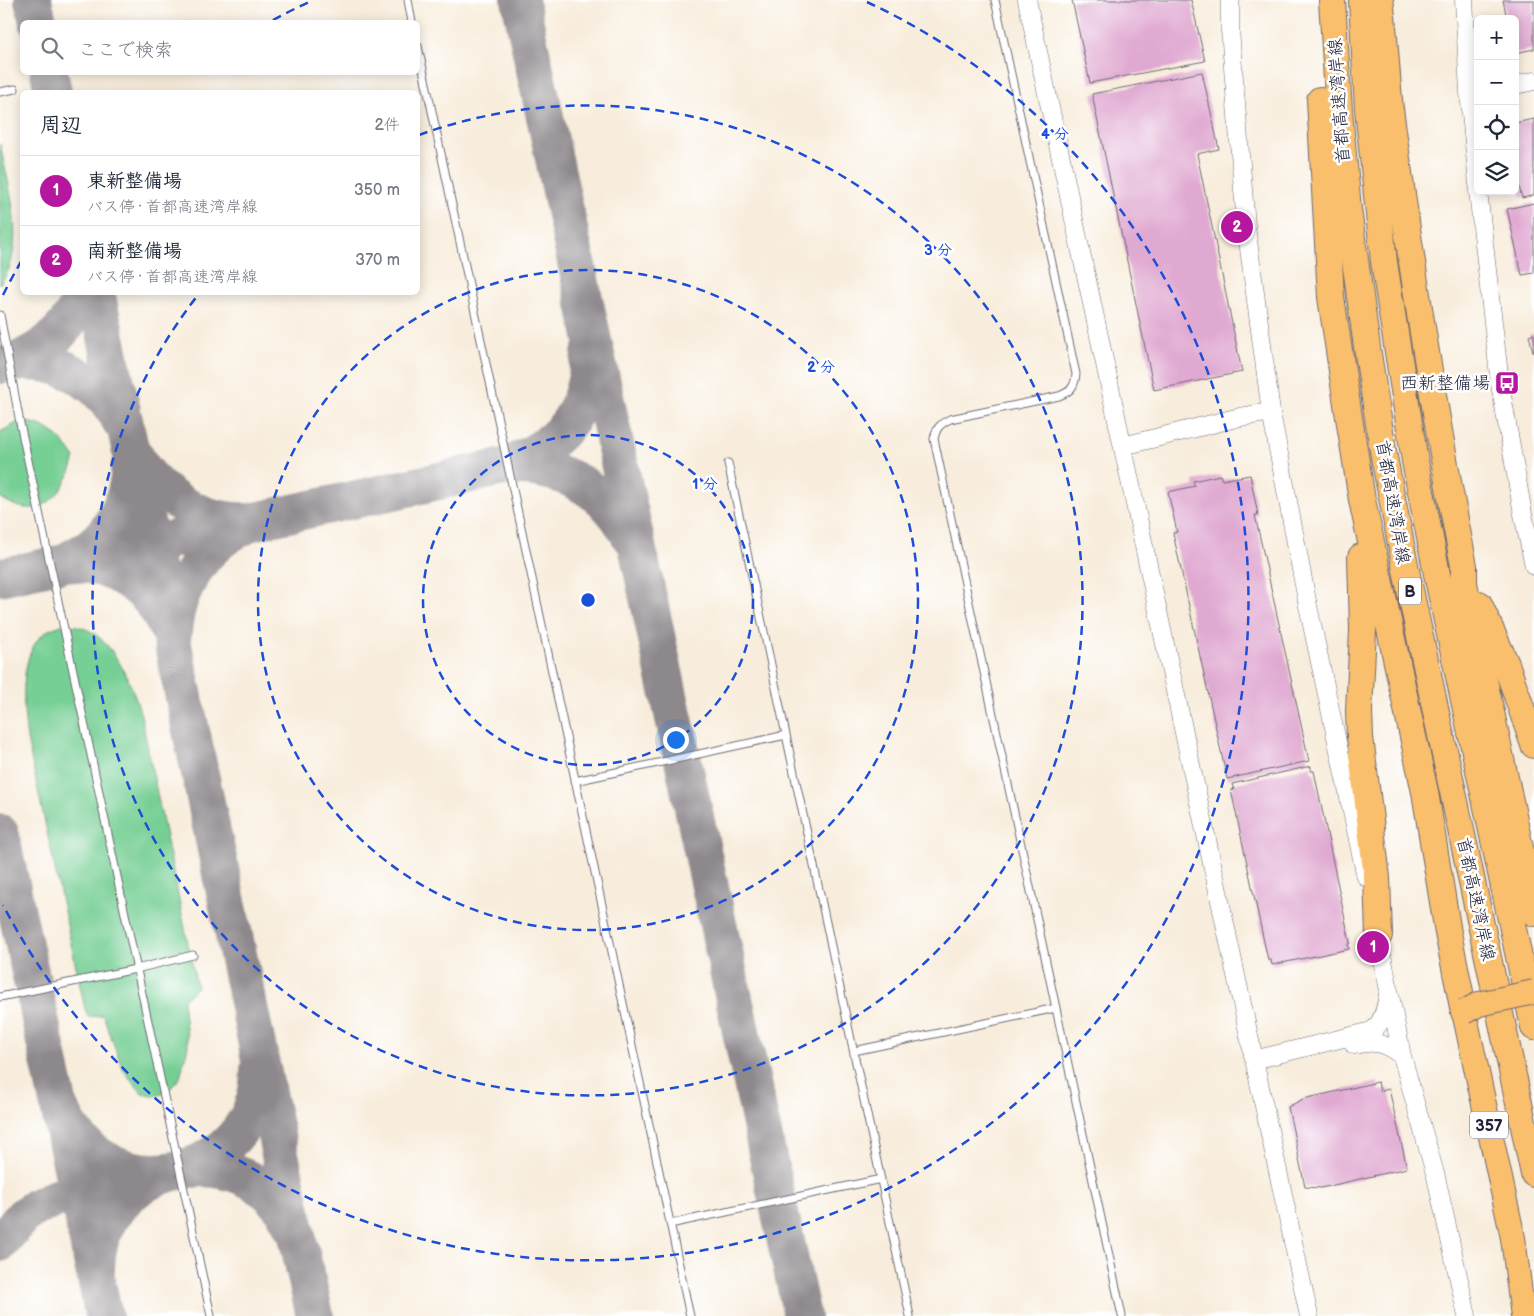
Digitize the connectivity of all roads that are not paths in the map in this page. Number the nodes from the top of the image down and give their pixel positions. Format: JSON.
{"nodes":[{"id":1,"x":408,"y":0,"type":"edge"},
{"id":2,"x":995,"y":0,"type":"edge"},
{"id":3,"x":1026,"y":0,"type":"edge"},
{"id":4,"x":1230,"y":0,"type":"edge"},
{"id":5,"x":1317,"y":0,"type":"edge"},
{"id":6,"x":1332,"y":0,"type":"edge"},
{"id":7,"x":1362,"y":0,"type":"edge"},
{"id":8,"x":1380,"y":0,"type":"edge"},
{"id":9,"x":1464,"y":0,"type":"edge"},
{"id":10,"x":412,"y":20,"type":"edge"},
{"id":11,"x":420,"y":55,"type":"edge"},
{"id":12,"x":1534,"y":81,"type":"edge"},
{"id":13,"x":1519,"y":84,"type":"edge"},
{"id":14,"x":15,"y":89,"type":"dead end"},
{"id":15,"x":1473,"y":91,"type":"edge"},
{"id":16,"x":0,"y":92,"type":"edge"},
{"id":17,"x":1476,"y":150,"type":"edge"},
{"id":18,"x":1478,"y":195,"type":"edge"},
{"id":19,"x":0,"y":315,"type":"edge"},
{"id":20,"x":1271,"y":412,"type":"junction"},
{"id":21,"x":1123,"y":446,"type":"junction"},
{"id":22,"x":728,"y":463,"type":"dead end"},
{"id":23,"x":1362,"y":500,"type":"junction"},
{"id":24,"x":1528,"y":513,"type":"edge"},
{"id":25,"x":1464,"y":566,"type":"junction"},
{"id":26,"x":1534,"y":566,"type":"edge"},
{"id":27,"x":1506,"y":664,"type":"junction"},
{"id":28,"x":1534,"y":713,"type":"edge"},
{"id":29,"x":786,"y":735,"type":"junction"},
{"id":30,"x":1534,"y":745,"type":"edge"},
{"id":31,"x":575,"y":781,"type":"junction"},
{"id":32,"x":1534,"y":913,"type":"edge"},
{"id":33,"x":1378,"y":935,"type":"junction"},
{"id":34,"x":193,"y":955,"type":"dead end"},
{"id":35,"x":136,"y":969,"type":"junction"},
{"id":36,"x":1389,"y":989,"type":"junction"},
{"id":37,"x":1534,"y":992,"type":"edge"},
{"id":38,"x":0,"y":998,"type":"edge"},
{"id":39,"x":1534,"y":1003,"type":"edge"},
{"id":40,"x":1056,"y":1008,"type":"junction"},
{"id":41,"x":1464,"y":1012,"type":"junction"},
{"id":42,"x":1534,"y":1027,"type":"edge"},
{"id":43,"x":854,"y":1051,"type":"junction"},
{"id":44,"x":1402,"y":1056,"type":"junction"},
{"id":45,"x":1255,"y":1064,"type":"junction"},
{"id":46,"x":1534,"y":1174,"type":"edge"},
{"id":47,"x":881,"y":1179,"type":"junction"},
{"id":48,"x":670,"y":1224,"type":"junction"},
{"id":49,"x":211,"y":1316,"type":"edge"},
{"id":50,"x":690,"y":1316,"type":"edge"},
{"id":51,"x":910,"y":1316,"type":"edge"},
{"id":52,"x":1122,"y":1316,"type":"edge"},
{"id":53,"x":1309,"y":1316,"type":"edge"},
{"id":54,"x":1467,"y":1316,"type":"edge"},
{"id":55,"x":1523,"y":1316,"type":"edge"}],
"edges":[{"from":1,"to":10,"type":"lane"},
{"from":2,"to":40,"type":"lane"},
{"from":3,"to":21,"type":"street"},
{"from":4,"to":20,"type":"street"},
{"from":5,"to":23,"type":"highway"},
{"from":6,"to":46,"type":"highway","name":"首都高速湾岸線","number":"B"},
{"from":7,"to":42,"type":"highway","name":"首都高速湾岸線","number":"B"},
{"from":8,"to":25,"type":"highway"},
{"from":9,"to":15,"type":"street"},
{"from":11,"to":31,"type":"lane"},
{"from":12,"to":13,"type":"street"},
{"from":14,"to":16,"type":"lane"},
{"from":15,"to":17,"type":"street"},
{"from":18,"to":24,"type":"street"},
{"from":19,"to":35,"type":"lane"},
{"from":20,"to":21,"type":"street"},
{"from":20,"to":33,"type":"street"},
{"from":21,"to":45,"type":"street"},
{"from":22,"to":29,"type":"lane"},
{"from":23,"to":33,"type":"highway"},
{"from":23,"to":41,"type":"highway"},
{"from":24,"to":26,"type":"street"},
{"from":25,"to":27,"type":"highway"},
{"from":25,"to":32,"type":"highway"},
{"from":27,"to":28,"type":"highway"},
{"from":27,"to":30,"type":"highway"},
{"from":29,"to":31,"type":"lane"},
{"from":29,"to":43,"type":"lane"},
{"from":31,"to":48,"type":"lane"},
{"from":33,"to":36,"type":"street"},
{"from":34,"to":35,"type":"lane"},
{"from":35,"to":38,"type":"lane"},
{"from":35,"to":49,"type":"lane"},
{"from":36,"to":44,"type":"street"},
{"from":36,"to":45,"type":"street"},
{"from":37,"to":41,"type":"highway","bridge":true},
{"from":39,"to":41,"type":"highway"},
{"from":40,"to":43,"type":"lane"},
{"from":40,"to":52,"type":"lane"},
{"from":41,"to":55,"type":"highway","number":"357"},
{"from":43,"to":47,"type":"lane"},
{"from":44,"to":45,"type":"street"},
{"from":44,"to":54,"type":"street"},
{"from":45,"to":53,"type":"street"},
{"from":47,"to":48,"type":"lane"},
{"from":47,"to":51,"type":"lane"},
{"from":48,"to":50,"type":"lane"}]}
